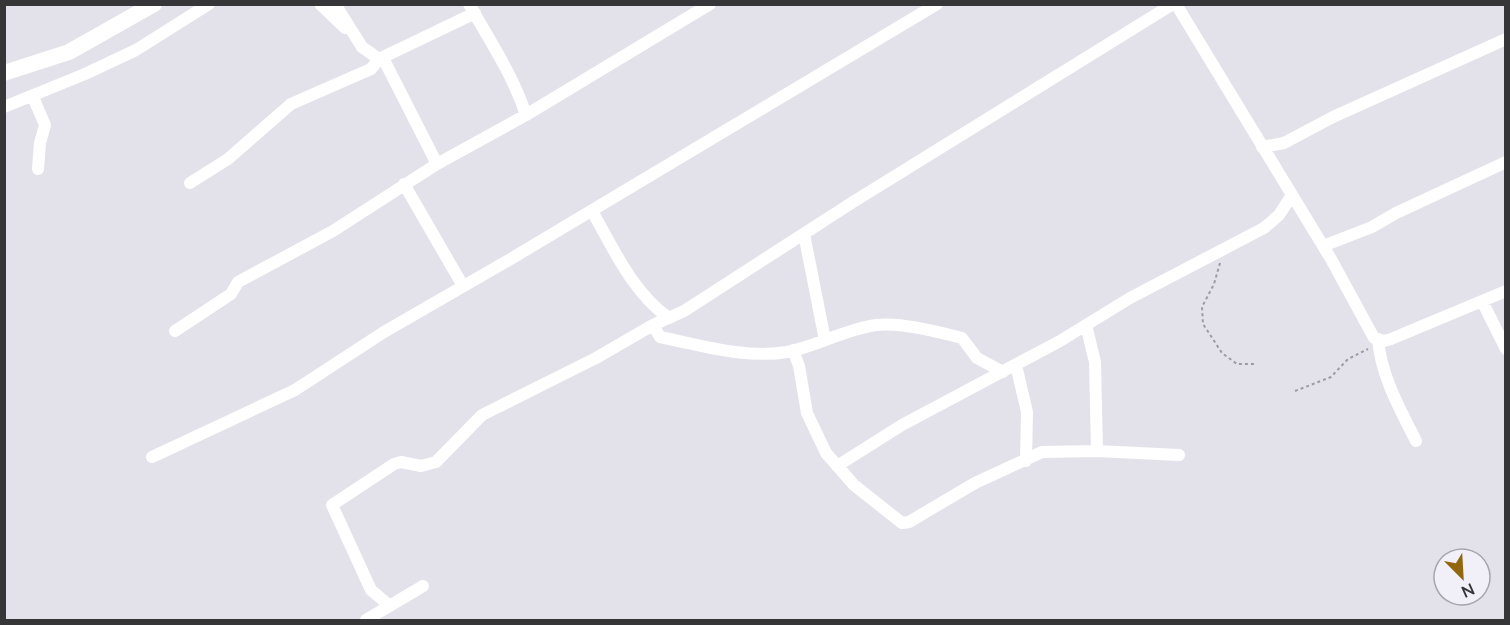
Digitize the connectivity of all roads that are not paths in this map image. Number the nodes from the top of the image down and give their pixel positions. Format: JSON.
{"nodes":[{"id":1,"x":154,"y":4,"type":"edge"},
{"id":2,"x":209,"y":4,"type":"edge"},
{"id":3,"x":320,"y":4,"type":"edge"},
{"id":4,"x":335,"y":4,"type":"edge"},
{"id":5,"x":710,"y":4,"type":"edge"},
{"id":6,"x":937,"y":4,"type":"edge"},
{"id":7,"x":1175,"y":4,"type":"edge"},
{"id":8,"x":472,"y":9,"type":"edge"},
{"id":9,"x":353,"y":35,"type":"junction"},
{"id":10,"x":1506,"y":39,"type":"edge"},
{"id":11,"x":381,"y":58,"type":"junction"},
{"id":12,"x":4,"y":73,"type":"edge"},
{"id":13,"x":33,"y":97,"type":"junction"},
{"id":14,"x":4,"y":107,"type":"edge"},
{"id":15,"x":526,"y":115,"type":"junction"},
{"id":16,"x":1262,"y":147,"type":"junction"},
{"id":17,"x":1506,"y":162,"type":"edge"},
{"id":18,"x":437,"y":164,"type":"junction"},
{"id":19,"x":38,"y":169,"type":"dead end"},
{"id":20,"x":190,"y":183,"type":"dead end"},
{"id":21,"x":405,"y":184,"type":"junction"},
{"id":22,"x":1292,"y":195,"type":"junction"},
{"id":23,"x":592,"y":211,"type":"junction"},
{"id":24,"x":804,"y":234,"type":"junction"},
{"id":25,"x":1323,"y":246,"type":"junction"},
{"id":26,"x":463,"y":286,"type":"junction"},
{"id":27,"x":1506,"y":291,"type":"edge"},
{"id":28,"x":1482,"y":301,"type":"junction"},
{"id":29,"x":669,"y":318,"type":"junction"},
{"id":30,"x":653,"y":325,"type":"junction"},
{"id":31,"x":1086,"y":325,"type":"junction"},
{"id":32,"x":175,"y":331,"type":"dead end"},
{"id":33,"x":825,"y":340,"type":"junction"},
{"id":34,"x":1378,"y":342,"type":"junction"},
{"id":35,"x":1506,"y":349,"type":"edge"},
{"id":36,"x":793,"y":350,"type":"junction"},
{"id":37,"x":1016,"y":365,"type":"junction"},
{"id":38,"x":1004,"y":372,"type":"junction"},
{"id":39,"x":1416,"y":441,"type":"dead end"},
{"id":40,"x":1097,"y":451,"type":"junction"},
{"id":41,"x":1179,"y":455,"type":"dead end"},
{"id":42,"x":152,"y":457,"type":"dead end"},
{"id":43,"x":1026,"y":461,"type":"junction"},
{"id":44,"x":837,"y":466,"type":"junction"},
{"id":45,"x":423,"y":586,"type":"dead end"},
{"id":46,"x":390,"y":606,"type":"junction"},
{"id":47,"x":366,"y":621,"type":"edge"}],
"edges":[{"from":1,"to":12,"type":"main road"},
{"from":2,"to":13,"type":"street"},
{"from":3,"to":9,"type":"street"},
{"from":4,"to":9,"type":"street"},
{"from":5,"to":15,"type":"street"},
{"from":6,"to":23,"type":"street"},
{"from":7,"to":16,"type":"street"},
{"from":7,"to":24,"type":"street"},
{"from":8,"to":11,"type":"street"},
{"from":8,"to":15,"type":"street"},
{"from":9,"to":11,"type":"street"},
{"from":10,"to":16,"type":"street"},
{"from":11,"to":18,"type":"street"},
{"from":11,"to":20,"type":"street"},
{"from":13,"to":14,"type":"street"},
{"from":13,"to":19,"type":"street"},
{"from":15,"to":18,"type":"street"},
{"from":16,"to":22,"type":"street"},
{"from":17,"to":25,"type":"street"},
{"from":18,"to":21,"type":"street"},
{"from":21,"to":26,"type":"street"},
{"from":21,"to":32,"type":"street"},
{"from":22,"to":25,"type":"street"},
{"from":22,"to":31,"type":"street"},
{"from":23,"to":26,"type":"street"},
{"from":23,"to":29,"type":"street"},
{"from":24,"to":29,"type":"street"},
{"from":24,"to":33,"type":"street"},
{"from":25,"to":34,"type":"street"},
{"from":26,"to":42,"type":"street"},
{"from":27,"to":28,"type":"street"},
{"from":28,"to":34,"type":"street"},
{"from":28,"to":35,"type":"street"},
{"from":29,"to":30,"type":"street"},
{"from":30,"to":36,"type":"street"},
{"from":30,"to":46,"type":"street"},
{"from":31,"to":37,"type":"street"},
{"from":31,"to":40,"type":"street"},
{"from":33,"to":36,"type":"street"},
{"from":33,"to":38,"type":"street"},
{"from":34,"to":39,"type":"street"},
{"from":36,"to":44,"type":"street"},
{"from":37,"to":38,"type":"street"},
{"from":37,"to":43,"type":"street"},
{"from":38,"to":44,"type":"street"},
{"from":40,"to":41,"type":"street"},
{"from":40,"to":43,"type":"street"},
{"from":43,"to":44,"type":"street"},
{"from":45,"to":46,"type":"street"},
{"from":46,"to":47,"type":"street"}]}
